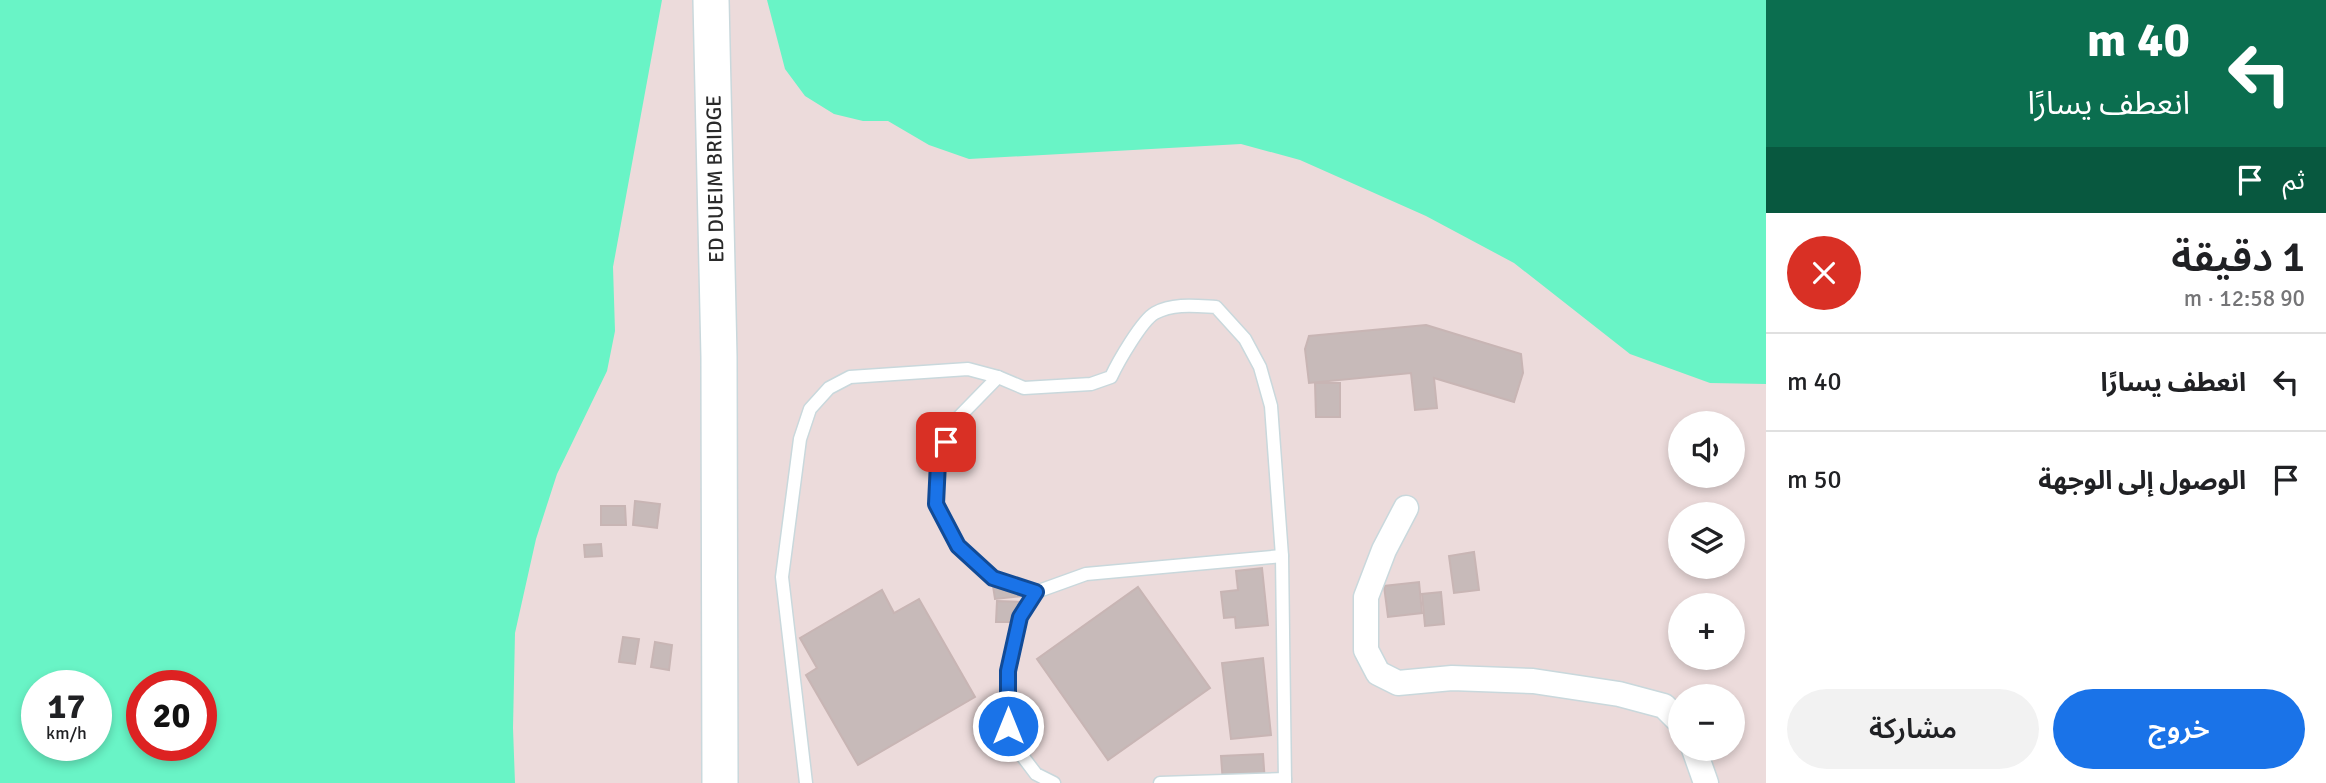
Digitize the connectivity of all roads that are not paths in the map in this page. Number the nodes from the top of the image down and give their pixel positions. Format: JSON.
{"nodes":[{"id":1,"x":711,"y":0,"type":"edge"},
{"id":2,"x":998,"y":377,"type":"junction"},
{"id":3,"x":1406,"y":508,"type":"dead end"},
{"id":4,"x":1282,"y":556,"type":"junction"},
{"id":5,"x":1036,"y":592,"type":"junction"},
{"id":6,"x":1668,"y":710,"type":"edge"},
{"id":7,"x":1698,"y":761,"type":"edge"},
{"id":8,"x":1285,"y":781,"type":"edge"},
{"id":9,"x":720,"y":783,"type":"edge"},
{"id":10,"x":806,"y":783,"type":"edge"},
{"id":11,"x":1054,"y":783,"type":"edge"},
{"id":12,"x":1160,"y":783,"type":"edge"},
{"id":13,"x":1706,"y":783,"type":"edge"}],
"edges":[{"from":1,"to":9,"type":"main road","name":"ED DUEIM BRIDGE"},
{"from":2,"to":4,"type":"lane"},
{"from":2,"to":5,"type":"lane"},
{"from":2,"to":10,"type":"lane"},
{"from":3,"to":6,"type":"street"},
{"from":4,"to":5,"type":"lane"},
{"from":4,"to":8,"type":"lane"},
{"from":5,"to":11,"type":"lane"},
{"from":7,"to":13,"type":"street"},
{"from":8,"to":12,"type":"lane"}]}
